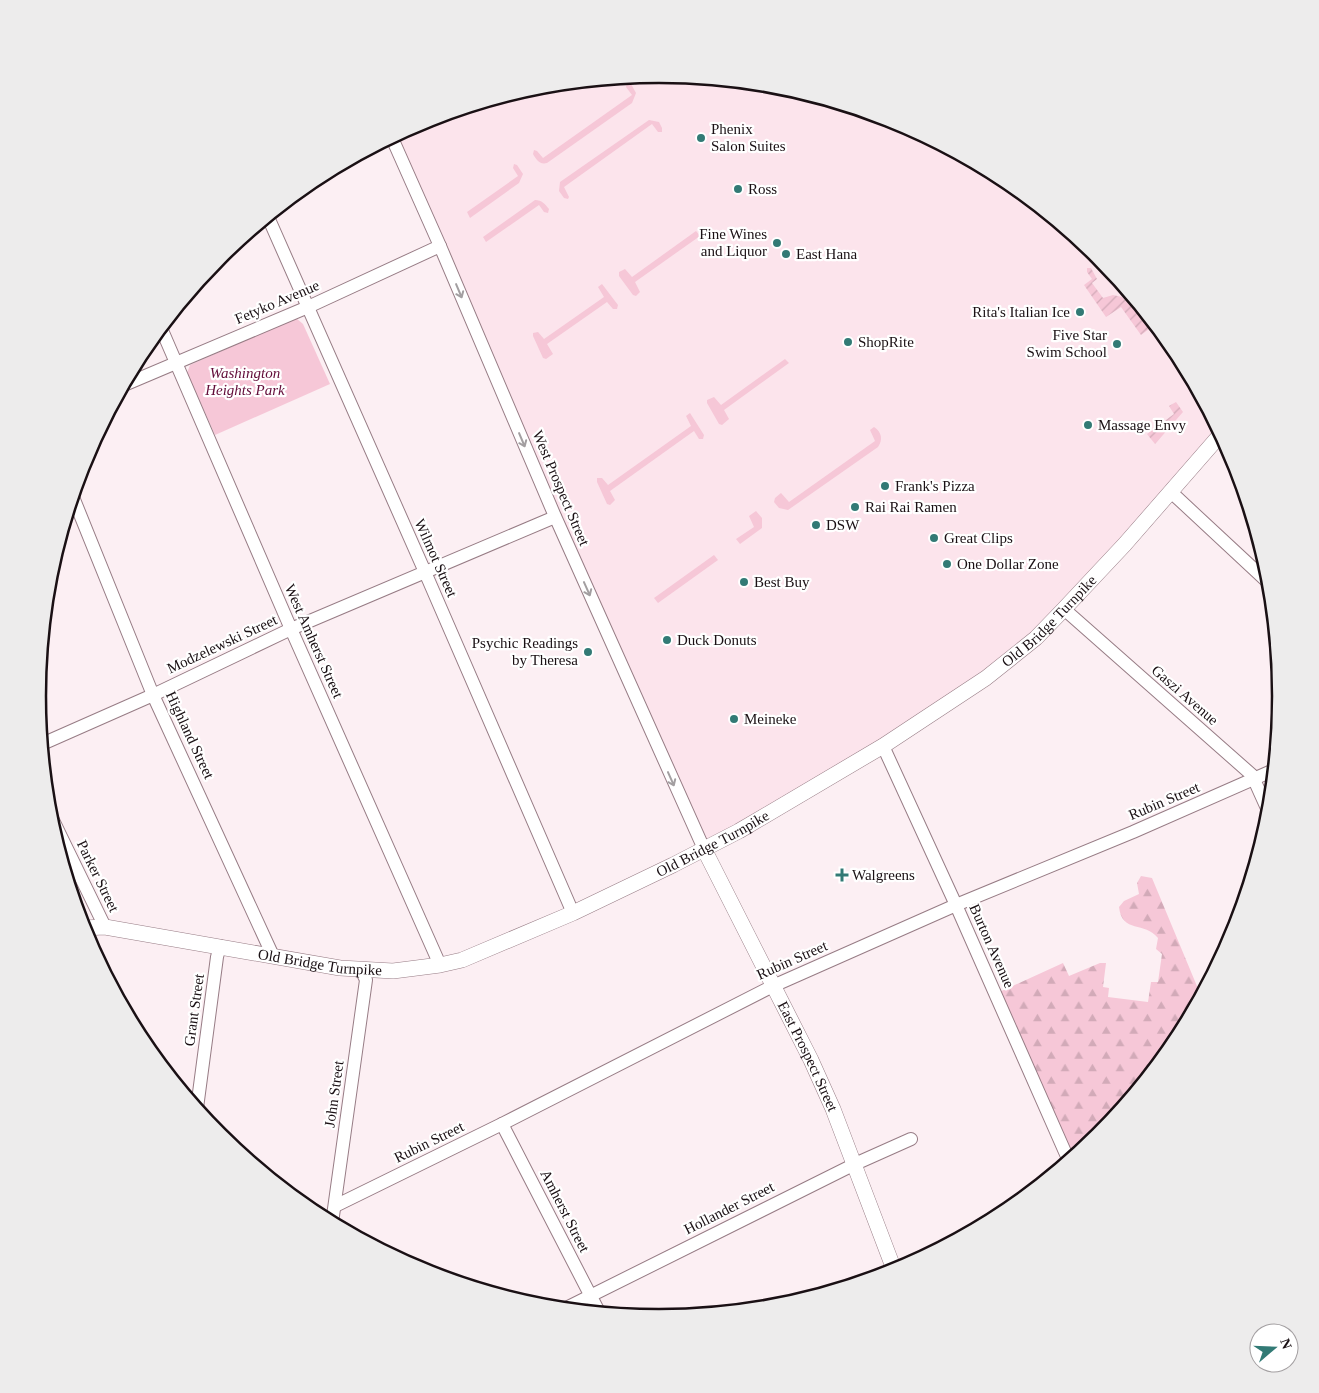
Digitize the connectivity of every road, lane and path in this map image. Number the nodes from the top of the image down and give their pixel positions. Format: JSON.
{"nodes":[{"id":1,"x":394,"y":143,"type":"edge"},
{"id":2,"x":270,"y":223,"type":"edge"},
{"id":3,"x":440,"y":246,"type":"junction"},
{"id":4,"x":308,"y":307,"type":"junction"},
{"id":5,"x":164,"y":335,"type":"edge"},
{"id":6,"x":176,"y":362,"type":"junction"},
{"id":7,"x":134,"y":381,"type":"edge"},
{"id":8,"x":1216,"y":439,"type":"edge"},
{"id":9,"x":1171,"y":492,"type":"junction"},
{"id":10,"x":77,"y":507,"type":"edge"},
{"id":11,"x":555,"y":517,"type":"junction"},
{"id":12,"x":425,"y":572,"type":"junction"},
{"id":13,"x":1261,"y":576,"type":"edge"},
{"id":14,"x":1064,"y":609,"type":"junction"},
{"id":15,"x":291,"y":629,"type":"junction"},
{"id":16,"x":153,"y":695,"type":"junction"},
{"id":17,"x":48,"y":741,"type":"edge"},
{"id":18,"x":883,"y":746,"type":"junction"},
{"id":19,"x":1268,"y":773,"type":"edge"},
{"id":20,"x":1254,"y":779,"type":"junction"},
{"id":21,"x":1264,"y":801,"type":"edge"},
{"id":22,"x":64,"y":844,"type":"edge"},
{"id":23,"x":704,"y":849,"type":"junction"},
{"id":24,"x":956,"y":906,"type":"junction"},
{"id":25,"x":573,"y":913,"type":"junction"},
{"id":26,"x":105,"y":927,"type":"junction"},
{"id":27,"x":92,"y":928,"type":"edge"},
{"id":28,"x":220,"y":946,"type":"junction"},
{"id":29,"x":274,"y":956,"type":"junction"},
{"id":30,"x":440,"y":965,"type":"junction"},
{"id":31,"x":361,"y":970,"type":"junction"},
{"id":32,"x":773,"y":986,"type":"junction"},
{"id":33,"x":198,"y":1101,"type":"edge"},
{"id":34,"x":502,"y":1124,"type":"junction"},
{"id":35,"x":910,"y":1139,"type":"dead end"},
{"id":36,"x":1067,"y":1156,"type":"edge"},
{"id":37,"x":855,"y":1164,"type":"junction"},
{"id":38,"x":335,"y":1206,"type":"junction"},
{"id":39,"x":333,"y":1215,"type":"edge"},
{"id":40,"x":891,"y":1264,"type":"edge"},
{"id":41,"x":590,"y":1296,"type":"junction"},
{"id":42,"x":574,"y":1304,"type":"edge"},
{"id":43,"x":595,"y":1306,"type":"edge"}],
"edges":[{"from":1,"to":3,"type":"street","name":"West Prospect Street"},
{"from":2,"to":4,"type":"street","name":"Wilmot Street"},
{"from":3,"to":4,"type":"street","name":"Fetyko Avenue"},
{"from":3,"to":11,"type":"street","name":"West Prospect Street","one_way":true},
{"from":4,"to":6,"type":"street","name":"Fetyko Avenue"},
{"from":4,"to":12,"type":"street","name":"Wilmot Street"},
{"from":5,"to":6,"type":"street","name":"West Amherst Street"},
{"from":6,"to":7,"type":"street","name":"Fetyko Avenue"},
{"from":6,"to":15,"type":"street","name":"West Amherst Street"},
{"from":8,"to":9,"type":"street","name":"Old Bridge Turnpike"},
{"from":9,"to":13,"type":"street"},
{"from":9,"to":14,"type":"street","name":"Old Bridge Turnpike"},
{"from":10,"to":16,"type":"street","name":"Highland Street"},
{"from":11,"to":12,"type":"street","name":"Modzelewski Street"},
{"from":11,"to":23,"type":"street","name":"West Prospect Street","one_way":true},
{"from":12,"to":15,"type":"street","name":"Modzelewski Street"},
{"from":12,"to":25,"type":"street","name":"Wilmot Street"},
{"from":14,"to":18,"type":"street","name":"Old Bridge Turnpike"},
{"from":14,"to":20,"type":"street","name":"Gaszi Avenue"},
{"from":15,"to":16,"type":"street","name":"Modzelewski Street"},
{"from":15,"to":30,"type":"street","name":"West Amherst Street"},
{"from":16,"to":17,"type":"street","name":"Modzelewski Street"},
{"from":16,"to":29,"type":"street","name":"Highland Street"},
{"from":18,"to":23,"type":"street","name":"Old Bridge Turnpike"},
{"from":18,"to":24,"type":"street","name":"Burton Avenue"},
{"from":19,"to":20,"type":"street","name":"Rubin Street"},
{"from":20,"to":21,"type":"street","name":"Gaszi Avenue"},
{"from":20,"to":24,"type":"street","name":"Rubin Street"},
{"from":22,"to":26,"type":"street","name":"Parker Street"},
{"from":23,"to":25,"type":"street","name":"Old Bridge Turnpike"},
{"from":23,"to":32,"type":"street","name":"East Prospect Street"},
{"from":24,"to":32,"type":"street","name":"Rubin Street"},
{"from":24,"to":36,"type":"street","name":"Burton Avenue"},
{"from":25,"to":30,"type":"street","name":"Old Bridge Turnpike"},
{"from":26,"to":27,"type":"street","name":"Old Bridge Turnpike"},
{"from":26,"to":28,"type":"street","name":"Old Bridge Turnpike"},
{"from":28,"to":29,"type":"street","name":"Old Bridge Turnpike"},
{"from":28,"to":33,"type":"street","name":"Grant Street"},
{"from":29,"to":31,"type":"street","name":"Old Bridge Turnpike"},
{"from":30,"to":31,"type":"street","name":"Old Bridge Turnpike"},
{"from":31,"to":38,"type":"street","name":"John Street"},
{"from":32,"to":34,"type":"street","name":"Rubin Street"},
{"from":32,"to":37,"type":"street","name":"East Prospect Street"},
{"from":34,"to":38,"type":"street","name":"Rubin Street"},
{"from":34,"to":41,"type":"street","name":"Amherst Street"},
{"from":35,"to":37,"type":"street","name":"Hollander Street"},
{"from":37,"to":40,"type":"street","name":"East Prospect Street"},
{"from":37,"to":41,"type":"street","name":"Hollander Street"},
{"from":38,"to":39,"type":"street","name":"John Street"},
{"from":41,"to":42,"type":"street","name":"Hollander Street"},
{"from":41,"to":43,"type":"street","name":"Amherst Street"}]}
